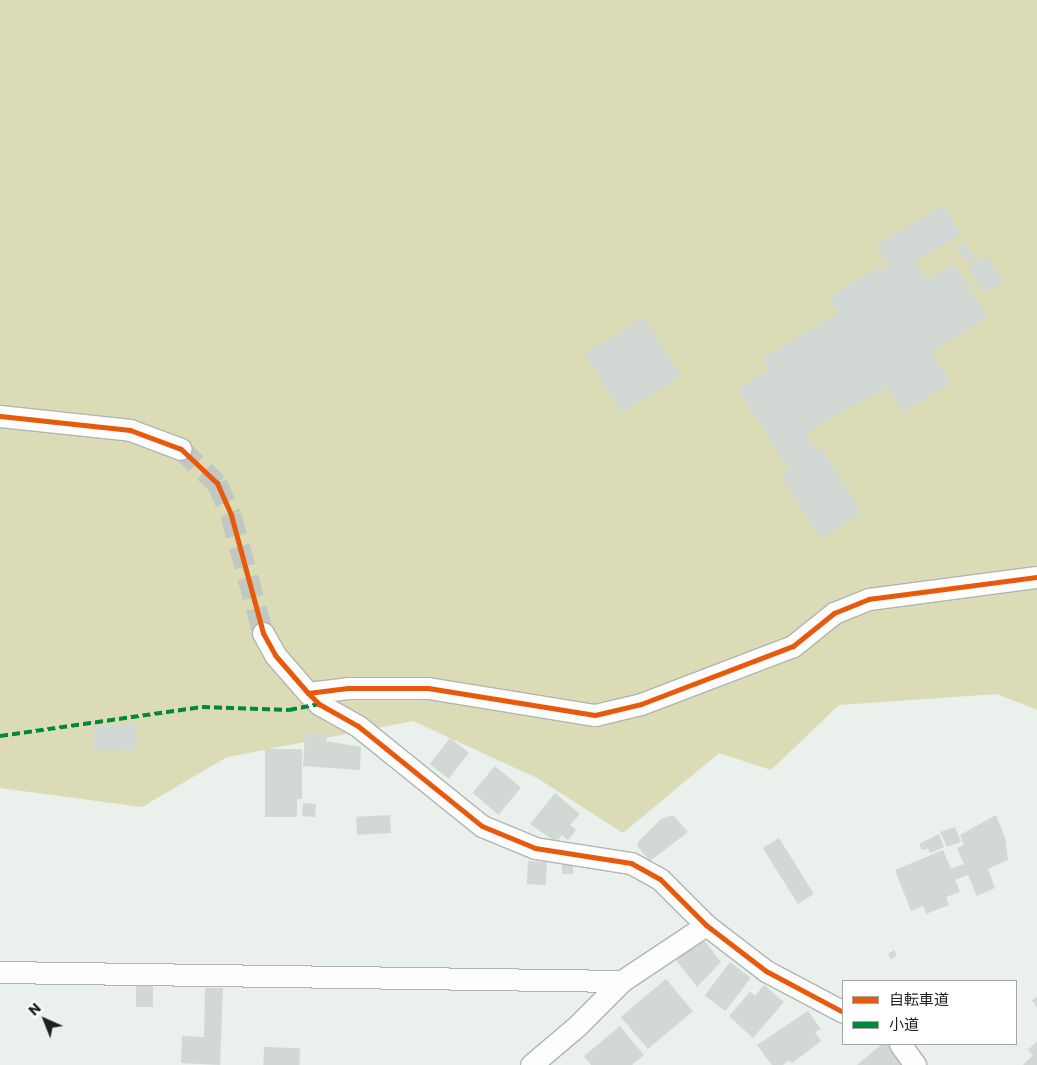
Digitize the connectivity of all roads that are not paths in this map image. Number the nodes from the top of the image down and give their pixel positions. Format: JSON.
{"nodes":[{"id":1,"x":0,"y":416,"type":"edge"},
{"id":2,"x":181,"y":449,"type":"tunnel mouth"},
{"id":3,"x":1037,"y":577,"type":"edge"},
{"id":4,"x":263,"y":633,"type":"tunnel mouth"},
{"id":5,"x":308,"y":693,"type":"junction"},
{"id":6,"x":706,"y":925,"type":"junction"},
{"id":7,"x":0,"y":972,"type":"edge"},
{"id":8,"x":622,"y":981,"type":"junction"},
{"id":9,"x":842,"y":1011,"type":"edge"},
{"id":10,"x":901,"y":1045,"type":"edge"},
{"id":11,"x":531,"y":1065,"type":"edge"},
{"id":12,"x":915,"y":1065,"type":"edge"}],
"edges":[{"from":1,"to":2,"type":"street"},
{"from":3,"to":5,"type":"street"},
{"from":4,"to":5,"type":"street"},
{"from":5,"to":6,"type":"street"},
{"from":6,"to":8,"type":"street"},
{"from":6,"to":9,"type":"street"},
{"from":7,"to":8,"type":"street"},
{"from":8,"to":11,"type":"street"},
{"from":10,"to":12,"type":"street"}]}
